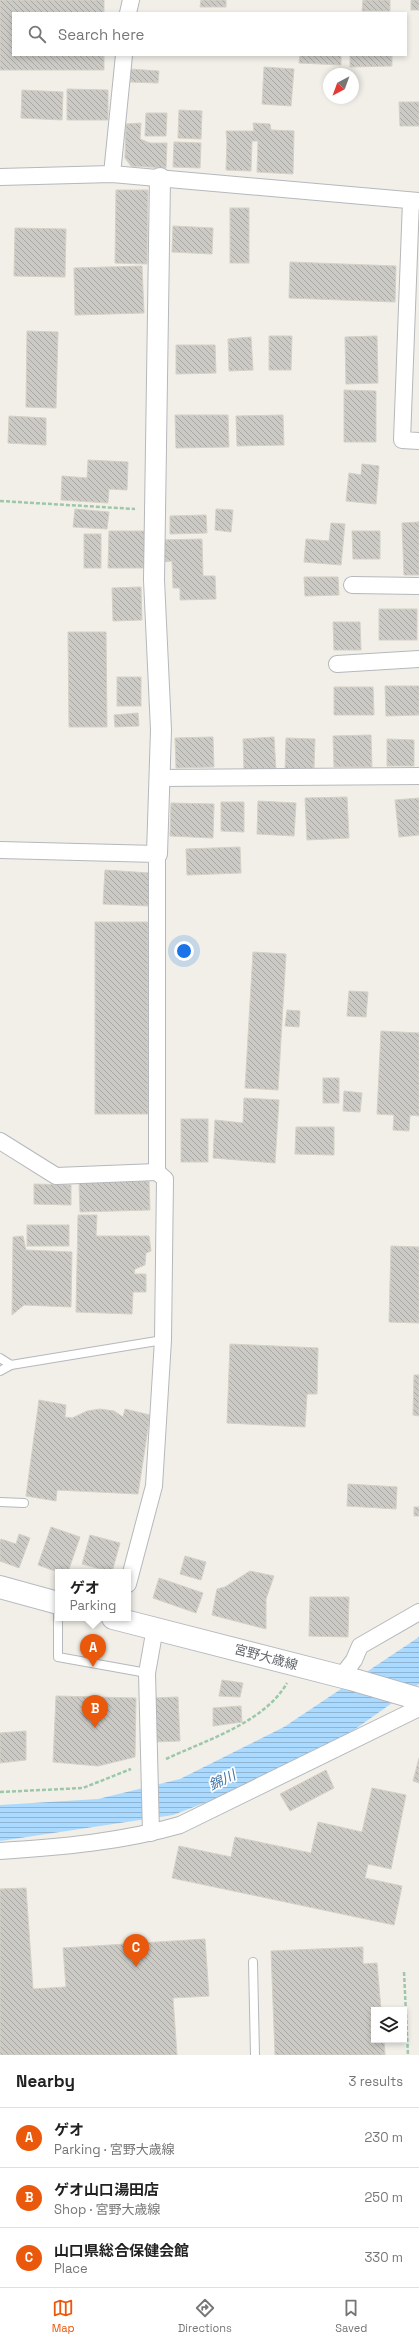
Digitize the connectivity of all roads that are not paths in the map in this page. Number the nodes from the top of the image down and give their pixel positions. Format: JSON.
{"nodes":[{"id":1,"x":131,"y":0,"type":"edge"},
{"id":2,"x":128,"y":12,"type":"edge"},
{"id":3,"x":124,"y":56,"type":"edge"},
{"id":4,"x":112,"y":174,"type":"junction"},
{"id":5,"x":0,"y":177,"type":"edge"},
{"id":6,"x":160,"y":178,"type":"junction"},
{"id":7,"x":415,"y":201,"type":"edge"},
{"id":8,"x":419,"y":441,"type":"edge"},
{"id":9,"x":352,"y":585,"type":"dead end"},
{"id":10,"x":419,"y":586,"type":"edge"},
{"id":11,"x":419,"y":659,"type":"edge"},
{"id":12,"x":337,"y":664,"type":"dead end"},
{"id":13,"x":419,"y":776,"type":"edge"},
{"id":14,"x":161,"y":778,"type":"junction"},
{"id":15,"x":0,"y":850,"type":"edge"},
{"id":16,"x":157,"y":854,"type":"junction"},
{"id":17,"x":0,"y":1141,"type":"edge"},
{"id":18,"x":157,"y":1172,"type":"junction"},
{"id":19,"x":163,"y":1340,"type":"junction"},
{"id":20,"x":0,"y":1358,"type":"edge"},
{"id":21,"x":11,"y":1365,"type":"junction"},
{"id":22,"x":0,"y":1371,"type":"edge"},
{"id":23,"x":0,"y":1502,"type":"edge"},
{"id":24,"x":24,"y":1503,"type":"dead end"},
{"id":25,"x":131,"y":1573,"type":"edge"},
{"id":26,"x":0,"y":1587,"type":"edge"},
{"id":27,"x":55,"y":1602,"type":"edge"},
{"id":28,"x":419,"y":1612,"type":"edge"},
{"id":29,"x":58,"y":1621,"type":"edge"},
{"id":30,"x":125,"y":1621,"type":"edge"},
{"id":31,"x":155,"y":1628,"type":"junction"},
{"id":32,"x":147,"y":1673,"type":"junction"},
{"id":33,"x":346,"y":1678,"type":"junction"},
{"id":34,"x":419,"y":1699,"type":"edge"},
{"id":35,"x":419,"y":1708,"type":"edge"},
{"id":36,"x":151,"y":1833,"type":"junction"},
{"id":37,"x":0,"y":1851,"type":"edge"},
{"id":38,"x":253,"y":1962,"type":"dead end"},
{"id":39,"x":255,"y":2055,"type":"edge"}],
"edges":[{"from":1,"to":2,"type":"street"},
{"from":3,"to":4,"type":"street"},
{"from":4,"to":5,"type":"street"},
{"from":4,"to":6,"type":"street"},
{"from":6,"to":7,"type":"street"},
{"from":6,"to":14,"type":"street"},
{"from":7,"to":8,"type":"street"},
{"from":9,"to":10,"type":"street"},
{"from":11,"to":12,"type":"street"},
{"from":13,"to":14,"type":"street"},
{"from":14,"to":16,"type":"street"},
{"from":15,"to":16,"type":"street"},
{"from":16,"to":18,"type":"street"},
{"from":17,"to":18,"type":"street"},
{"from":18,"to":19,"type":"street"},
{"from":19,"to":21,"type":"lane"},
{"from":19,"to":25,"type":"street"},
{"from":20,"to":21,"type":"lane"},
{"from":21,"to":22,"type":"lane"},
{"from":23,"to":24,"type":"lane"},
{"from":26,"to":27,"type":"main road"},
{"from":28,"to":33,"type":"street"},
{"from":29,"to":32,"type":"lane"},
{"from":30,"to":31,"type":"main road","name":"宮野大歳線"},
{"from":31,"to":32,"type":"street"},
{"from":31,"to":33,"type":"main road","name":"宮野大歳線"},
{"from":32,"to":36,"type":"street"},
{"from":33,"to":34,"type":"main road","name":"宮野大歳線"},
{"from":35,"to":36,"type":"street"},
{"from":36,"to":37,"type":"street"},
{"from":38,"to":39,"type":"lane"}]}
